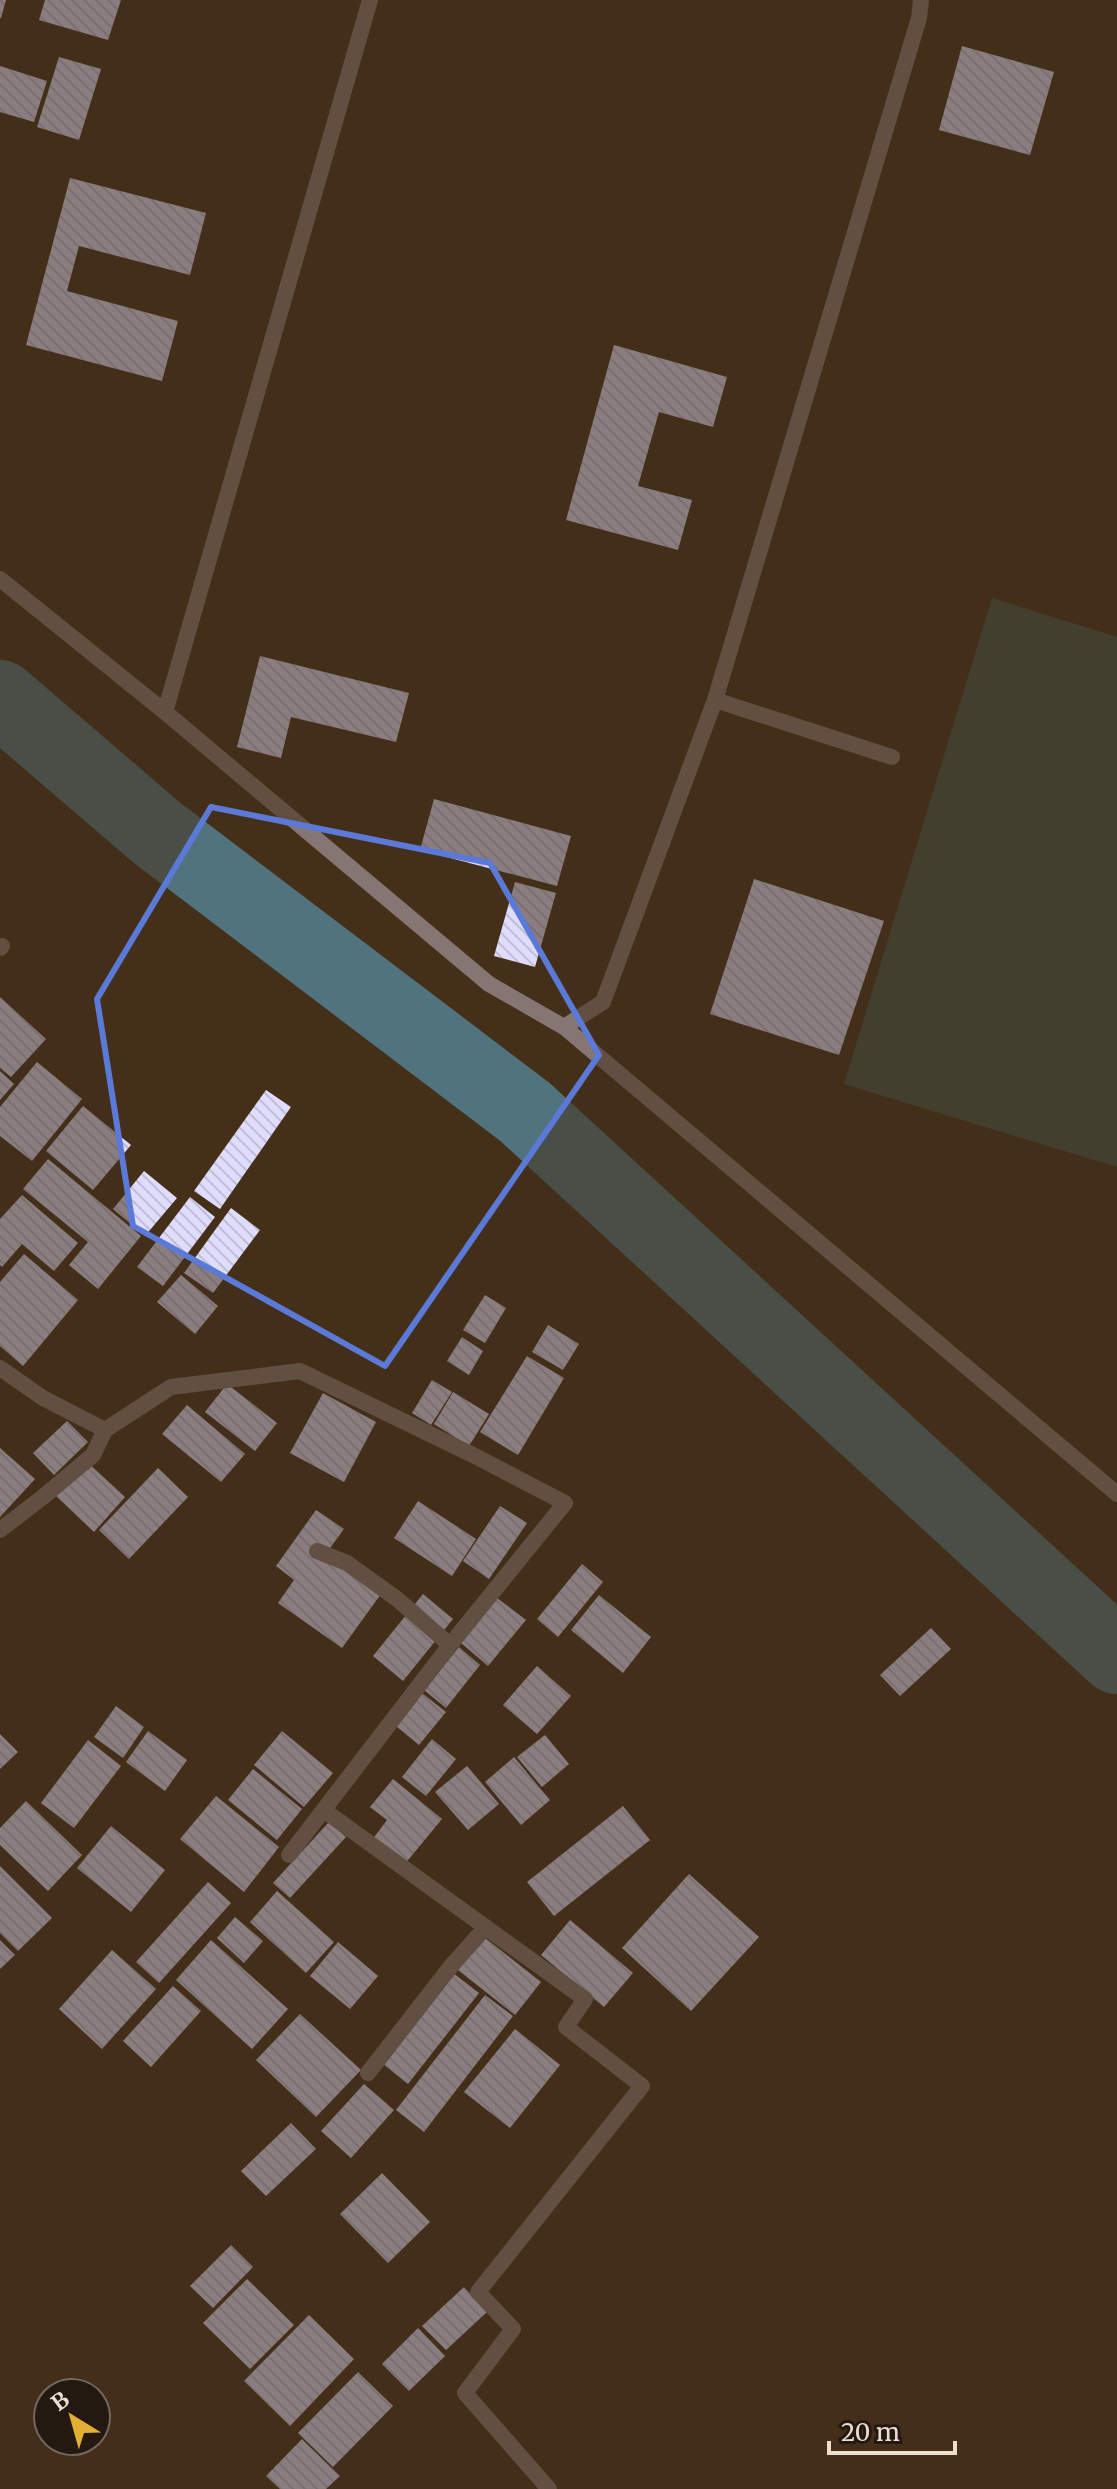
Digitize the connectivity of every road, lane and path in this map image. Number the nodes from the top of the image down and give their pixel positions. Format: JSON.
{"nodes":[{"id":1,"x":370,"y":0,"type":"edge"},
{"id":2,"x":921,"y":0,"type":"edge"},
{"id":3,"x":0,"y":579,"type":"edge"},
{"id":4,"x":715,"y":700,"type":"junction"},
{"id":5,"x":165,"y":712,"type":"junction"},
{"id":6,"x":892,"y":757,"type":"dead end"},
{"id":7,"x":564,"y":1027,"type":"junction"},
{"id":8,"x":0,"y":1368,"type":"edge"},
{"id":9,"x":105,"y":1430,"type":"junction"},
{"id":10,"x":1117,"y":1494,"type":"edge"},
{"id":11,"x":0,"y":1530,"type":"edge"},
{"id":12,"x":317,"y":1551,"type":"dead end"},
{"id":13,"x":450,"y":1645,"type":"junction"},
{"id":14,"x":325,"y":1811,"type":"junction"},
{"id":15,"x":289,"y":1855,"type":"dead end"},
{"id":16,"x":486,"y":1927,"type":"junction"},
{"id":17,"x":368,"y":2073,"type":"dead end"},
{"id":18,"x":549,"y":2489,"type":"edge"}],
"edges":[{"from":1,"to":5,"type":"street"},
{"from":2,"to":4,"type":"street"},
{"from":3,"to":5,"type":"street"},
{"from":4,"to":6,"type":"street"},
{"from":4,"to":7,"type":"street"},
{"from":5,"to":7,"type":"street"},
{"from":7,"to":10,"type":"street"},
{"from":8,"to":9,"type":"street"},
{"from":9,"to":11,"type":"street"},
{"from":9,"to":13,"type":"street"},
{"from":12,"to":13,"type":"street"},
{"from":13,"to":14,"type":"street"},
{"from":14,"to":15,"type":"street"},
{"from":14,"to":16,"type":"street"},
{"from":16,"to":17,"type":"street"},
{"from":16,"to":18,"type":"street"}]}
